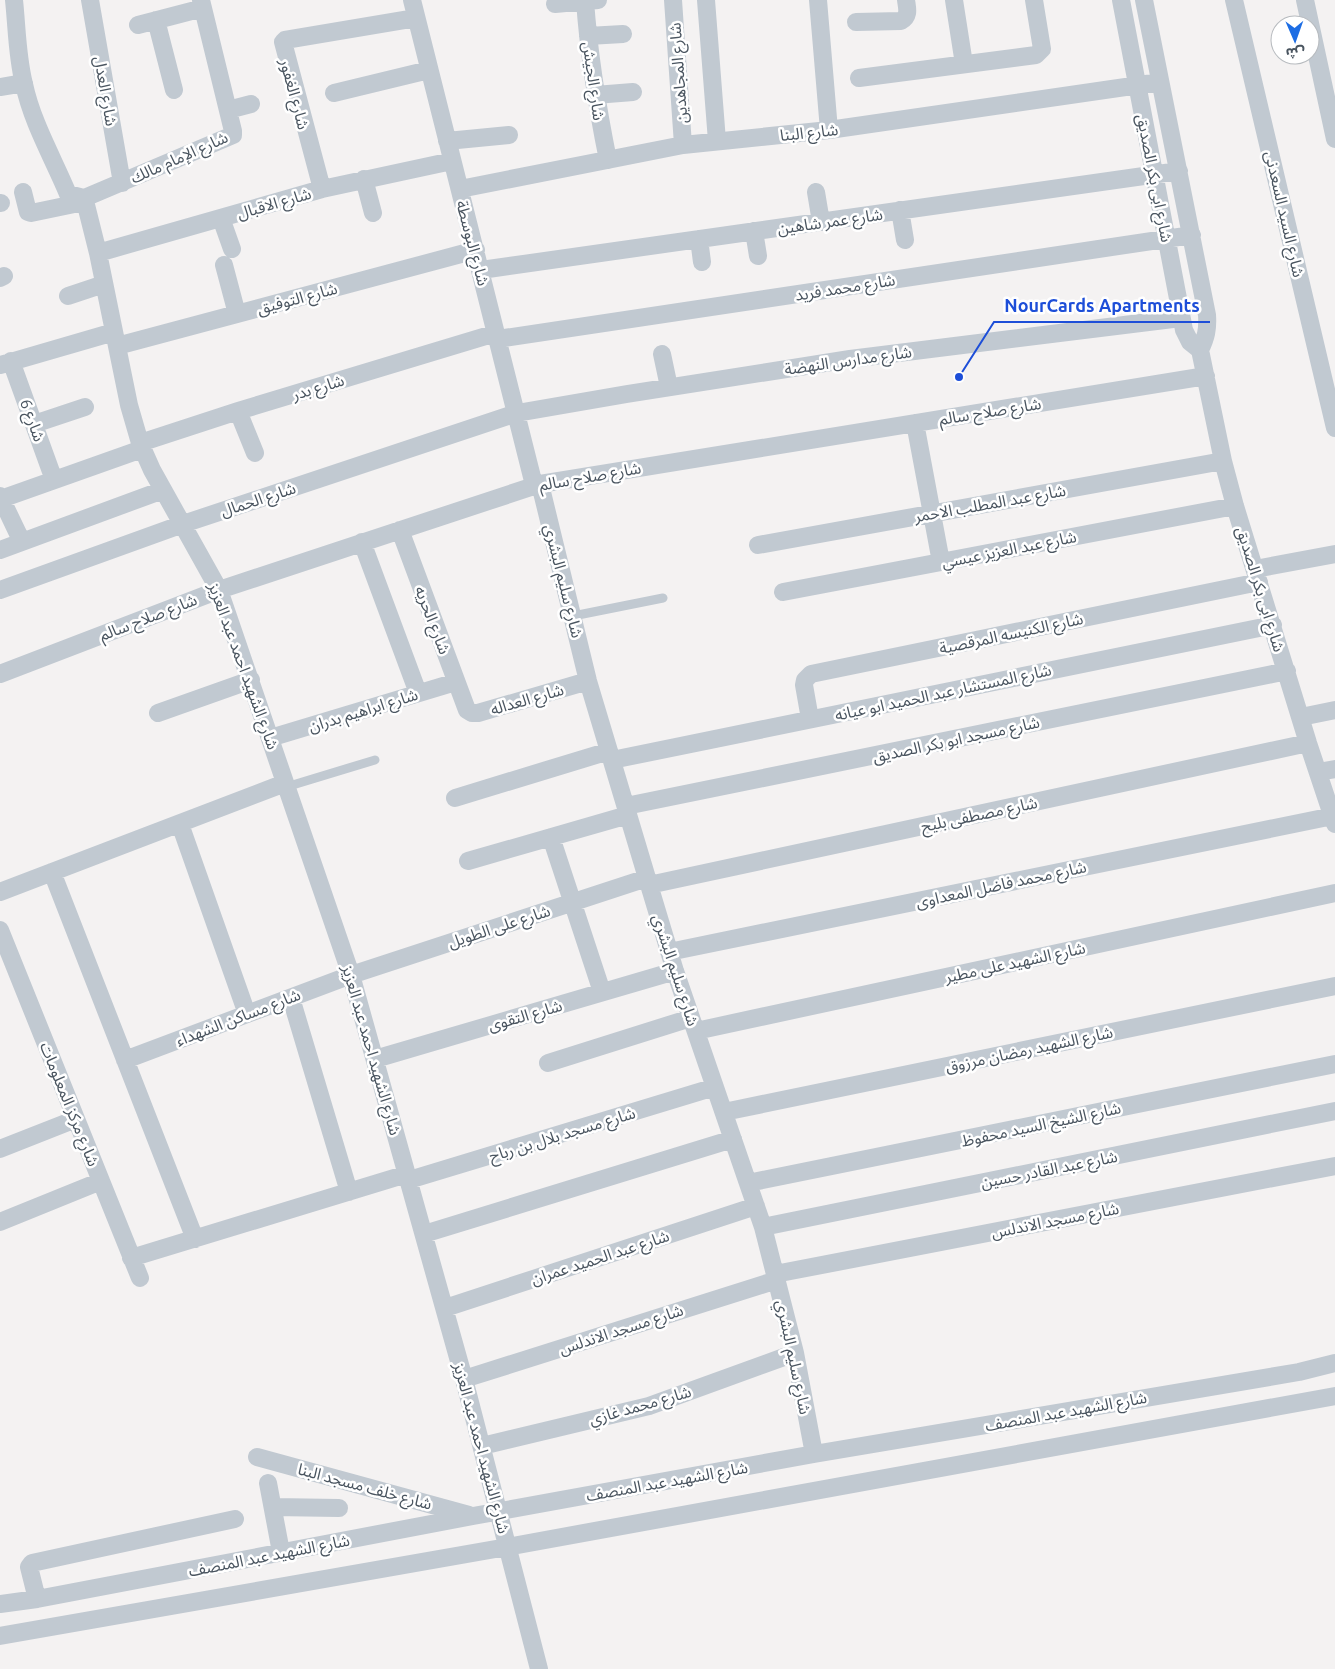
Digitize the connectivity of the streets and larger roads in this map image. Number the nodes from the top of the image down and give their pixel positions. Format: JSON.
{"nodes":[{"id":1,"x":14,"y":0,"type":"edge"},
{"id":2,"x":90,"y":0,"type":"edge"},
{"id":3,"x":412,"y":0,"type":"edge"},
{"id":4,"x":673,"y":0,"type":"edge"},
{"id":5,"x":706,"y":0,"type":"edge"},
{"id":6,"x":818,"y":0,"type":"edge"},
{"id":7,"x":906,"y":0,"type":"edge"},
{"id":8,"x":954,"y":0,"type":"edge"},
{"id":9,"x":1034,"y":0,"type":"edge"},
{"id":10,"x":1121,"y":0,"type":"edge"},
{"id":11,"x":1144,"y":0,"type":"edge"},
{"id":12,"x":1234,"y":0,"type":"edge"},
{"id":13,"x":1305,"y":0,"type":"edge"},
{"id":14,"x":592,"y":1,"type":"edge"},
{"id":15,"x":560,"y":2,"type":"edge"},
{"id":16,"x":202,"y":4,"type":"edge"},
{"id":17,"x":416,"y":18,"type":"junction"},
{"id":18,"x":156,"y":20,"type":"junction"},
{"id":19,"x":856,"y":22,"type":"dead end"},
{"id":20,"x":138,"y":25,"type":"dead end"},
{"id":21,"x":623,"y":34,"type":"dead end"},
{"id":22,"x":588,"y":36,"type":"junction"},
{"id":23,"x":964,"y":64,"type":"junction"},
{"id":24,"x":429,"y":70,"type":"junction"},
{"id":25,"x":858,"y":78,"type":"dead end"},
{"id":26,"x":1160,"y":82,"type":"junction"},
{"id":27,"x":24,"y":83,"type":"junction"},
{"id":28,"x":1137,"y":85,"type":"junction"},
{"id":29,"x":0,"y":88,"type":"edge"},
{"id":30,"x":174,"y":90,"type":"dead end"},
{"id":31,"x":633,"y":92,"type":"dead end"},
{"id":32,"x":334,"y":93,"type":"dead end"},
{"id":33,"x":595,"y":96,"type":"junction"},
{"id":34,"x":251,"y":104,"type":"dead end"},
{"id":35,"x":228,"y":110,"type":"junction"},
{"id":36,"x":830,"y":130,"type":"junction"},
{"id":37,"x":509,"y":135,"type":"dead end"},
{"id":38,"x":1335,"y":139,"type":"edge"},
{"id":39,"x":447,"y":141,"type":"junction"},
{"id":40,"x":717,"y":142,"type":"junction"},
{"id":41,"x":683,"y":145,"type":"junction"},
{"id":42,"x":608,"y":160,"type":"junction"},
{"id":43,"x":452,"y":161,"type":"junction"},
{"id":44,"x":1178,"y":171,"type":"junction"},
{"id":45,"x":1154,"y":174,"type":"junction"},
{"id":46,"x":364,"y":179,"type":"junction"},
{"id":47,"x":122,"y":183,"type":"junction"},
{"id":48,"x":322,"y":189,"type":"junction"},
{"id":49,"x":460,"y":189,"type":"junction"},
{"id":50,"x":23,"y":192,"type":"dead end"},
{"id":51,"x":816,"y":192,"type":"dead end"},
{"id":52,"x":83,"y":201,"type":"junction"},
{"id":53,"x":900,"y":210,"type":"junction"},
{"id":54,"x":373,"y":213,"type":"dead end"},
{"id":55,"x":221,"y":218,"type":"junction"},
{"id":56,"x":821,"y":222,"type":"junction"},
{"id":57,"x":754,"y":231,"type":"junction"},
{"id":58,"x":1192,"y":235,"type":"junction"},
{"id":59,"x":699,"y":239,"type":"junction"},
{"id":60,"x":1167,"y":239,"type":"junction"},
{"id":61,"x":904,"y":240,"type":"dead end"},
{"id":62,"x":232,"y":249,"type":"dead end"},
{"id":63,"x":476,"y":250,"type":"junction"},
{"id":64,"x":98,"y":253,"type":"junction"},
{"id":65,"x":758,"y":256,"type":"dead end"},
{"id":66,"x":702,"y":262,"type":"dead end"},
{"id":67,"x":224,"y":265,"type":"dead end"},
{"id":68,"x":481,"y":270,"type":"junction"},
{"id":69,"x":104,"y":284,"type":"junction"},
{"id":70,"x":68,"y":296,"type":"dead end"},
{"id":71,"x":237,"y":314,"type":"junction"},
{"id":72,"x":1181,"y":318,"type":"junction"},
{"id":73,"x":497,"y":336,"type":"junction"},
{"id":74,"x":116,"y":339,"type":"junction"},
{"id":75,"x":1200,"y":350,"type":"junction"},
{"id":76,"x":662,"y":354,"type":"dead end"},
{"id":77,"x":6,"y":363,"type":"edge"},
{"id":78,"x":1206,"y":376,"type":"junction"},
{"id":79,"x":669,"y":387,"type":"junction"},
{"id":80,"x":85,"y":407,"type":"dead end"},
{"id":81,"x":238,"y":411,"type":"junction"},
{"id":82,"x":517,"y":413,"type":"junction"},
{"id":83,"x":34,"y":424,"type":"junction"},
{"id":84,"x":915,"y":424,"type":"junction"},
{"id":85,"x":1335,"y":428,"type":"edge"},
{"id":86,"x":141,"y":446,"type":"junction"},
{"id":87,"x":255,"y":454,"type":"dead end"},
{"id":88,"x":1223,"y":461,"type":"junction"},
{"id":89,"x":54,"y":480,"type":"junction"},
{"id":90,"x":537,"y":485,"type":"junction"},
{"id":91,"x":163,"y":490,"type":"junction"},
{"id":92,"x":1,"y":498,"type":"edge"},
{"id":93,"x":1235,"y":506,"type":"junction"},
{"id":94,"x":932,"y":513,"type":"junction"},
{"id":95,"x":183,"y":524,"type":"junction"},
{"id":96,"x":400,"y":530,"type":"junction"},
{"id":97,"x":22,"y":542,"type":"junction"},
{"id":98,"x":362,"y":542,"type":"junction"},
{"id":99,"x":758,"y":545,"type":"dead end"},
{"id":100,"x":0,"y":550,"type":"edge"},
{"id":101,"x":1335,"y":554,"type":"edge"},
{"id":102,"x":941,"y":562,"type":"junction"},
{"id":103,"x":1257,"y":576,"type":"junction"},
{"id":104,"x":0,"y":590,"type":"edge"},
{"id":105,"x":220,"y":590,"type":"junction"},
{"id":106,"x":783,"y":592,"type":"dead end"},
{"id":107,"x":1273,"y":625,"type":"junction"},
{"id":108,"x":1287,"y":671,"type":"junction"},
{"id":109,"x":0,"y":674,"type":"edge"},
{"id":110,"x":250,"y":680,"type":"junction"},
{"id":111,"x":588,"y":681,"type":"junction"},
{"id":112,"x":456,"y":682,"type":"junction"},
{"id":113,"x":418,"y":693,"type":"junction"},
{"id":114,"x":467,"y":710,"type":"joint"},
{"id":115,"x":1335,"y":710,"type":"edge"},
{"id":116,"x":158,"y":713,"type":"dead end"},
{"id":117,"x":1300,"y":717,"type":"junction"},
{"id":118,"x":810,"y":720,"type":"junction"},
{"id":119,"x":270,"y":738,"type":"junction"},
{"id":120,"x":1308,"y":743,"type":"junction"},
{"id":121,"x":611,"y":755,"type":"junction"},
{"id":122,"x":1326,"y":770,"type":"edge"},
{"id":123,"x":286,"y":785,"type":"junction"},
{"id":124,"x":455,"y":798,"type":"dead end"},
{"id":125,"x":627,"y":811,"type":"junction"},
{"id":126,"x":1334,"y":820,"type":"edge"},
{"id":127,"x":180,"y":824,"type":"junction"},
{"id":128,"x":551,"y":837,"type":"junction"},
{"id":129,"x":468,"y":861,"type":"dead end"},
{"id":130,"x":52,"y":872,"type":"junction"},
{"id":131,"x":648,"y":881,"type":"junction"},
{"id":132,"x":0,"y":892,"type":"edge"},
{"id":133,"x":1335,"y":893,"type":"edge"},
{"id":134,"x":572,"y":902,"type":"junction"},
{"id":135,"x":0,"y":930,"type":"edge"},
{"id":136,"x":669,"y":952,"type":"junction"},
{"id":137,"x":675,"y":971,"type":"junction"},
{"id":138,"x":351,"y":975,"type":"junction"},
{"id":139,"x":1335,"y":986,"type":"edge"},
{"id":140,"x":602,"y":992,"type":"junction"},
{"id":141,"x":291,"y":998,"type":"junction"},
{"id":142,"x":247,"y":1014,"type":"junction"},
{"id":143,"x":693,"y":1024,"type":"junction"},
{"id":144,"x":125,"y":1060,"type":"junction"},
{"id":145,"x":374,"y":1060,"type":"junction"},
{"id":146,"x":548,"y":1063,"type":"dead end"},
{"id":147,"x":1335,"y":1064,"type":"edge"},
{"id":148,"x":715,"y":1087,"type":"junction"},
{"id":149,"x":1335,"y":1111,"type":"edge"},
{"id":150,"x":724,"y":1112,"type":"junction"},
{"id":151,"x":76,"y":1119,"type":"junction"},
{"id":152,"x":732,"y":1139,"type":"junction"},
{"id":153,"x":0,"y":1148,"type":"edge"},
{"id":154,"x":1335,"y":1166,"type":"edge"},
{"id":155,"x":408,"y":1177,"type":"junction"},
{"id":156,"x":100,"y":1181,"type":"junction"},
{"id":157,"x":748,"y":1183,"type":"junction"},
{"id":158,"x":349,"y":1192,"type":"junction"},
{"id":159,"x":756,"y":1206,"type":"junction"},
{"id":160,"x":0,"y":1222,"type":"edge"},
{"id":161,"x":762,"y":1227,"type":"junction"},
{"id":162,"x":424,"y":1234,"type":"junction"},
{"id":163,"x":195,"y":1238,"type":"junction"},
{"id":164,"x":131,"y":1258,"type":"junction"},
{"id":165,"x":776,"y":1277,"type":"junction"},
{"id":166,"x":140,"y":1278,"type":"dead end"},
{"id":167,"x":445,"y":1308,"type":"junction"},
{"id":168,"x":796,"y":1353,"type":"junction"},
{"id":169,"x":1335,"y":1363,"type":"edge"},
{"id":170,"x":464,"y":1379,"type":"junction"},
{"id":171,"x":1335,"y":1396,"type":"edge"},
{"id":172,"x":482,"y":1446,"type":"junction"},
{"id":173,"x":814,"y":1454,"type":"junction"},
{"id":174,"x":257,"y":1457,"type":"dead end"},
{"id":175,"x":268,"y":1483,"type":"dead end"},
{"id":176,"x":273,"y":1507,"type":"junction"},
{"id":177,"x":339,"y":1508,"type":"dead end"},
{"id":178,"x":499,"y":1511,"type":"junction"},
{"id":179,"x":473,"y":1516,"type":"junction"},
{"id":180,"x":235,"y":1519,"type":"dead end"},
{"id":181,"x":507,"y":1547,"type":"junction"},
{"id":182,"x":281,"y":1552,"type":"junction"},
{"id":183,"x":37,"y":1599,"type":"junction"},
{"id":184,"x":0,"y":1604,"type":"edge"},
{"id":185,"x":0,"y":1636,"type":"edge"},
{"id":186,"x":539,"y":1669,"type":"edge"}],
"edges":[{"from":1,"to":27,"type":"street"},
{"from":2,"to":47,"type":"street","name":"شارع العدل"},
{"from":3,"to":17,"type":"street","name":"شارع البوسطة"},
{"from":4,"to":41,"type":"street","name":"شارع المجاهدين"},
{"from":5,"to":40,"type":"street"},
{"from":6,"to":36,"type":"street"},
{"from":7,"to":19,"type":"street"},
{"from":8,"to":23,"type":"street"},
{"from":9,"to":23,"type":"street"},
{"from":10,"to":28,"type":"street","name":"شارع ابى بكر الصديق"},
{"from":11,"to":26,"type":"street","name":"شارع ابى بكر الصديق"},
{"from":12,"to":85,"type":"street","name":"شارع السيد السعدنى"},
{"from":13,"to":38,"type":"street"},
{"from":14,"to":15,"type":"street"},
{"from":14,"to":22,"type":"street","name":"شارع الجيش"},
{"from":16,"to":18,"type":"street"},
{"from":16,"to":35,"type":"street","name":"شارع الإمام مالك"},
{"from":17,"to":24,"type":"street","name":"شارع البوسطة"},
{"from":17,"to":48,"type":"street","name":"شارع الغفور"},
{"from":18,"to":20,"type":"street"},
{"from":18,"to":30,"type":"street"},
{"from":21,"to":22,"type":"street"},
{"from":22,"to":33,"type":"street","name":"شارع الجيش"},
{"from":23,"to":25,"type":"street"},
{"from":24,"to":32,"type":"street"},
{"from":24,"to":39,"type":"street","name":"شارع البوسطة"},
{"from":26,"to":28,"type":"street","name":"شارع البنا"},
{"from":26,"to":44,"type":"street","name":"شارع ابى بكر الصديق"},
{"from":27,"to":29,"type":"street"},
{"from":27,"to":52,"type":"street"},
{"from":28,"to":36,"type":"street","name":"شارع البنا"},
{"from":28,"to":45,"type":"street","name":"شارع ابى بكر الصديق"},
{"from":31,"to":33,"type":"street"},
{"from":33,"to":42,"type":"street","name":"شارع الجيش"},
{"from":34,"to":35,"type":"street"},
{"from":35,"to":47,"type":"street","name":"شارع الإمام مالك"},
{"from":36,"to":40,"type":"street","name":"شارع البنا"},
{"from":37,"to":39,"type":"street"},
{"from":39,"to":43,"type":"street","name":"شارع البوسطة"},
{"from":40,"to":41,"type":"street","name":"شارع البنا"},
{"from":41,"to":42,"type":"street","name":"شارع البنا"},
{"from":42,"to":49,"type":"street","name":"شارع البنا"},
{"from":43,"to":46,"type":"street","name":"شارع الاقبال"},
{"from":43,"to":49,"type":"street","name":"شارع البوسطة"},
{"from":44,"to":45,"type":"street","name":"شارع عمر شاهين"},
{"from":44,"to":58,"type":"street","name":"شارع ابى بكر الصديق"},
{"from":45,"to":53,"type":"street","name":"شارع عمر شاهين"},
{"from":45,"to":60,"type":"street","name":"شارع ابى بكر الصديق"},
{"from":46,"to":48,"type":"street","name":"شارع الاقبال"},
{"from":46,"to":54,"type":"street"},
{"from":47,"to":52,"type":"street","name":"شارع الإمام مالك"},
{"from":48,"to":55,"type":"street","name":"شارع الاقبال"},
{"from":49,"to":63,"type":"street","name":"شارع البوسطة"},
{"from":50,"to":52,"type":"street","name":"شارع الإمام مالك"},
{"from":51,"to":56,"type":"street"},
{"from":52,"to":64,"type":"street","name":"شارع الشهيد احمد عبد العزيز"},
{"from":53,"to":56,"type":"street","name":"شارع عمر شاهين"},
{"from":53,"to":61,"type":"street"},
{"from":55,"to":62,"type":"street"},
{"from":55,"to":64,"type":"street","name":"شارع الاقبال"},
{"from":56,"to":57,"type":"street","name":"شارع عمر شاهين"},
{"from":57,"to":59,"type":"street","name":"شارع عمر شاهين"},
{"from":57,"to":65,"type":"street"},
{"from":58,"to":60,"type":"street","name":"شارع محمد فريد"},
{"from":58,"to":75,"type":"street","name":"شارع ابى بكر الصديق"},
{"from":59,"to":66,"type":"street"},
{"from":59,"to":68,"type":"street","name":"شارع عمر شاهين"},
{"from":60,"to":72,"type":"street","name":"شارع ابى بكر الصديق"},
{"from":60,"to":73,"type":"street","name":"شارع محمد فريد"},
{"from":63,"to":68,"type":"street","name":"شارع البوسطة"},
{"from":63,"to":71,"type":"street","name":"شارع التوفيق"},
{"from":64,"to":69,"type":"street","name":"شارع الشهيد احمد عبد العزيز"},
{"from":67,"to":71,"type":"street"},
{"from":68,"to":73,"type":"street","name":"شارع البوسطة"},
{"from":69,"to":70,"type":"street"},
{"from":69,"to":74,"type":"street","name":"شارع الشهيد احمد عبد العزيز"},
{"from":71,"to":74,"type":"street","name":"شارع التوفيق"},
{"from":72,"to":75,"type":"street","name":"شارع ابى بكر الصديق"},
{"from":72,"to":79,"type":"street","name":"شارع مدارس النهضة"},
{"from":73,"to":81,"type":"street","name":"شارع بدر"},
{"from":73,"to":82,"type":"street","name":"شارع البوسطة"},
{"from":74,"to":77,"type":"street","name":"شارع التوفيق"},
{"from":74,"to":86,"type":"street","name":"شارع الشهيد احمد عبد العزيز"},
{"from":75,"to":78,"type":"street","name":"شارع ابى بكر الصديق"},
{"from":76,"to":79,"type":"street"},
{"from":77,"to":83,"type":"street","name":"شارع 6"},
{"from":78,"to":84,"type":"street","name":"شارع صلاح سالم"},
{"from":78,"to":88,"type":"street","name":"شارع ابى بكر الصديق"},
{"from":79,"to":82,"type":"street","name":"شارع مدارس النهضة"},
{"from":80,"to":83,"type":"street"},
{"from":81,"to":86,"type":"street","name":"شارع بدر"},
{"from":81,"to":87,"type":"street"},
{"from":82,"to":90,"type":"street","name":"شارع البوسطة"},
{"from":82,"to":95,"type":"street","name":"شارع الحمال"},
{"from":83,"to":89,"type":"street","name":"شارع 6"},
{"from":84,"to":90,"type":"street","name":"شارع صلاح سالم"},
{"from":84,"to":94,"type":"street"},
{"from":86,"to":89,"type":"street","name":"شارع بدر"},
{"from":86,"to":91,"type":"street","name":"شارع الشهيد احمد عبد العزيز"},
{"from":88,"to":93,"type":"street","name":"شارع ابى بكر الصديق"},
{"from":88,"to":94,"type":"street","name":"شارع عبد المطلب الاحمر"},
{"from":89,"to":92,"type":"street","name":"شارع بدر"},
{"from":90,"to":96,"type":"street","name":"شارع صلاح سالم"},
{"from":90,"to":111,"type":"street","name":"شارع سليم البشري"},
{"from":91,"to":95,"type":"street","name":"شارع الشهيد احمد عبد العزيز"},
{"from":91,"to":97,"type":"street"},
{"from":92,"to":97,"type":"street"},
{"from":93,"to":102,"type":"street","name":"شارع عبد العزيز عيسي"},
{"from":93,"to":103,"type":"street","name":"شارع ابى بكر الصديق"},
{"from":94,"to":99,"type":"street","name":"شارع عبد المطلب الاحمر"},
{"from":94,"to":102,"type":"street"},
{"from":95,"to":104,"type":"street","name":"شارع الحمال"},
{"from":95,"to":105,"type":"street","name":"شارع الشهيد احمد عبد العزيز"},
{"from":96,"to":98,"type":"street","name":"شارع صلاح سالم"},
{"from":96,"to":112,"type":"street","name":"شارع الحريه"},
{"from":97,"to":100,"type":"street"},
{"from":98,"to":105,"type":"street","name":"شارع صلاح سالم"},
{"from":98,"to":113,"type":"street"},
{"from":101,"to":103,"type":"street","name":"شارع الكنيسه المرقصية"},
{"from":102,"to":106,"type":"street","name":"شارع عبد العزيز عيسي"},
{"from":103,"to":107,"type":"street","name":"شارع ابى بكر الصديق"},
{"from":103,"to":118,"type":"street","name":"شارع الكنيسه المرقصية"},
{"from":105,"to":109,"type":"street","name":"شارع صلاح سالم"},
{"from":105,"to":110,"type":"street","name":"شارع الشهيد احمد عبد العزيز"},
{"from":107,"to":108,"type":"street","name":"شارع ابى بكر الصديق"},
{"from":107,"to":118,"type":"street","name":"شارع المستشار عبد الحميد ابو عيانه"},
{"from":108,"to":117,"type":"street","name":"شارع ابى بكر الصديق"},
{"from":108,"to":125,"type":"street","name":"شارع مسجد ابو بكر الصديق"},
{"from":110,"to":116,"type":"street"},
{"from":110,"to":119,"type":"street","name":"شارع الشهيد احمد عبد العزيز"},
{"from":111,"to":114,"type":"street","name":"شارع العداله"},
{"from":111,"to":121,"type":"street","name":"شارع سليم البشري"},
{"from":112,"to":113,"type":"street","name":"شارع ابراهيم بدران"},
{"from":112,"to":114,"type":"street","name":"شارع الحريه"},
{"from":113,"to":119,"type":"street","name":"شارع ابراهيم بدران"},
{"from":115,"to":117,"type":"street"},
{"from":117,"to":120,"type":"street","name":"شارع ابى بكر الصديق"},
{"from":118,"to":121,"type":"street","name":"شارع المستشار عبد الحميد ابو عيانه"},
{"from":119,"to":123,"type":"street","name":"شارع الشهيد احمد عبد العزيز"},
{"from":120,"to":122,"type":"street","name":"شارع ابى بكر الصديق"},
{"from":120,"to":131,"type":"street","name":"شارع مصطفى بليح"},
{"from":121,"to":124,"type":"street","name":"شارع المستشار عبد الحميد ابو عيانه"},
{"from":121,"to":125,"type":"street","name":"شارع سليم البشري"},
{"from":122,"to":126,"type":"street","name":"شارع ابى بكر الصديق"},
{"from":123,"to":127,"type":"street"},
{"from":123,"to":138,"type":"street","name":"شارع الشهيد احمد عبد العزيز"},
{"from":125,"to":128,"type":"street","name":"شارع مسجد ابو بكر الصديق"},
{"from":125,"to":131,"type":"street","name":"شارع سليم البشري"},
{"from":126,"to":136,"type":"street","name":"شارع محمد فاضل المعداوى"},
{"from":127,"to":130,"type":"street"},
{"from":127,"to":142,"type":"street"},
{"from":128,"to":129,"type":"street","name":"شارع مسجد ابو بكر الصديق"},
{"from":128,"to":134,"type":"street"},
{"from":130,"to":132,"type":"street"},
{"from":130,"to":144,"type":"street"},
{"from":131,"to":134,"type":"street","name":"شارع على الطويل"},
{"from":131,"to":136,"type":"street","name":"شارع سليم البشري"},
{"from":133,"to":143,"type":"street","name":"شارع الشهيد على مطير"},
{"from":134,"to":138,"type":"street","name":"شارع على الطويل"},
{"from":134,"to":140,"type":"street"},
{"from":135,"to":151,"type":"street","name":"شارع مركز المعلومات"},
{"from":136,"to":137,"type":"street","name":"شارع سليم البشري"},
{"from":137,"to":140,"type":"street","name":"شارع التقوى"},
{"from":137,"to":143,"type":"street","name":"شارع سليم البشري"},
{"from":138,"to":141,"type":"street","name":"شارع مساكن الشهداء"},
{"from":138,"to":145,"type":"street","name":"شارع الشهيد احمد عبد العزيز"},
{"from":139,"to":150,"type":"street","name":"شارع الشهيد رمضان مرزوق"},
{"from":140,"to":145,"type":"street","name":"شارع التقوى"},
{"from":141,"to":142,"type":"street","name":"شارع مساكن الشهداء"},
{"from":141,"to":158,"type":"street"},
{"from":142,"to":144,"type":"street","name":"شارع مساكن الشهداء"},
{"from":143,"to":146,"type":"street","name":"شارع الشهيد على مطير"},
{"from":143,"to":148,"type":"street","name":"شارع سليم البشري"},
{"from":144,"to":163,"type":"street"},
{"from":145,"to":155,"type":"street","name":"شارع الشهيد احمد عبد العزيز"},
{"from":147,"to":157,"type":"street","name":"شارع الشيخ السيد محفوظ"},
{"from":148,"to":150,"type":"street","name":"شارع سليم البشري"},
{"from":148,"to":155,"type":"street","name":"شارع مسجد بلال بن رباح"},
{"from":149,"to":161,"type":"street","name":"شارع عبد القادر حسين"},
{"from":150,"to":152,"type":"street","name":"شارع سليم البشري"},
{"from":151,"to":153,"type":"street"},
{"from":151,"to":156,"type":"street","name":"شارع مركز المعلومات"},
{"from":152,"to":157,"type":"street","name":"شارع سليم البشري"},
{"from":152,"to":162,"type":"street"},
{"from":154,"to":165,"type":"street","name":"شارع مسجد الاندلس"},
{"from":155,"to":158,"type":"street","name":"شارع مسجد بلال بن رباح"},
{"from":155,"to":162,"type":"street","name":"شارع الشهيد احمد عبد العزيز"},
{"from":156,"to":160,"type":"street"},
{"from":156,"to":164,"type":"street","name":"شارع مركز المعلومات"},
{"from":157,"to":159,"type":"street","name":"شارع سليم البشري"},
{"from":158,"to":163,"type":"street","name":"شارع مسجد بلال بن رباح"},
{"from":159,"to":161,"type":"street","name":"شارع سليم البشري"},
{"from":159,"to":167,"type":"street","name":"شارع عبد الحميد عمران"},
{"from":161,"to":165,"type":"street","name":"شارع سليم البشري"},
{"from":162,"to":167,"type":"street","name":"شارع الشهيد احمد عبد العزيز"},
{"from":163,"to":164,"type":"street","name":"شارع مسجد بلال بن رباح"},
{"from":164,"to":166,"type":"street","name":"شارع مركز المعلومات"},
{"from":165,"to":168,"type":"street","name":"شارع سليم البشري"},
{"from":165,"to":170,"type":"street","name":"شارع مسجد الاندلس"},
{"from":167,"to":170,"type":"street","name":"شارع الشهيد احمد عبد العزيز"},
{"from":168,"to":172,"type":"street","name":"شارع محمد غازي"},
{"from":168,"to":173,"type":"street","name":"شارع سليم البشري"},
{"from":169,"to":173,"type":"street","name":"شارع الشهيد عبد المنصف"},
{"from":170,"to":172,"type":"street","name":"شارع الشهيد احمد عبد العزيز"},
{"from":171,"to":181,"type":"street","name":"شارع الشهيد عبد المنصف"},
{"from":172,"to":178,"type":"street","name":"شارع الشهيد احمد عبد العزيز"},
{"from":173,"to":178,"type":"street","name":"شارع الشهيد عبد المنصف"},
{"from":174,"to":179,"type":"street","name":"شارع خلف مسجد البنا"},
{"from":175,"to":176,"type":"street"},
{"from":176,"to":177,"type":"street"},
{"from":176,"to":182,"type":"street"},
{"from":178,"to":179,"type":"street","name":"شارع الشهيد عبد المنصف"},
{"from":178,"to":181,"type":"street","name":"شارع الشهيد احمد عبد العزيز"},
{"from":179,"to":182,"type":"street","name":"شارع الشهيد عبد المنصف"},
{"from":180,"to":183,"type":"street"},
{"from":181,"to":185,"type":"street","name":"شارع الشهيد عبد المنصف"},
{"from":181,"to":186,"type":"street","name":"شارع الشهيد احمد عبد العزيز"},
{"from":182,"to":183,"type":"street","name":"شارع الشهيد عبد المنصف"},
{"from":183,"to":184,"type":"street","name":"شارع الشهيد عبد المنصف"}]}
